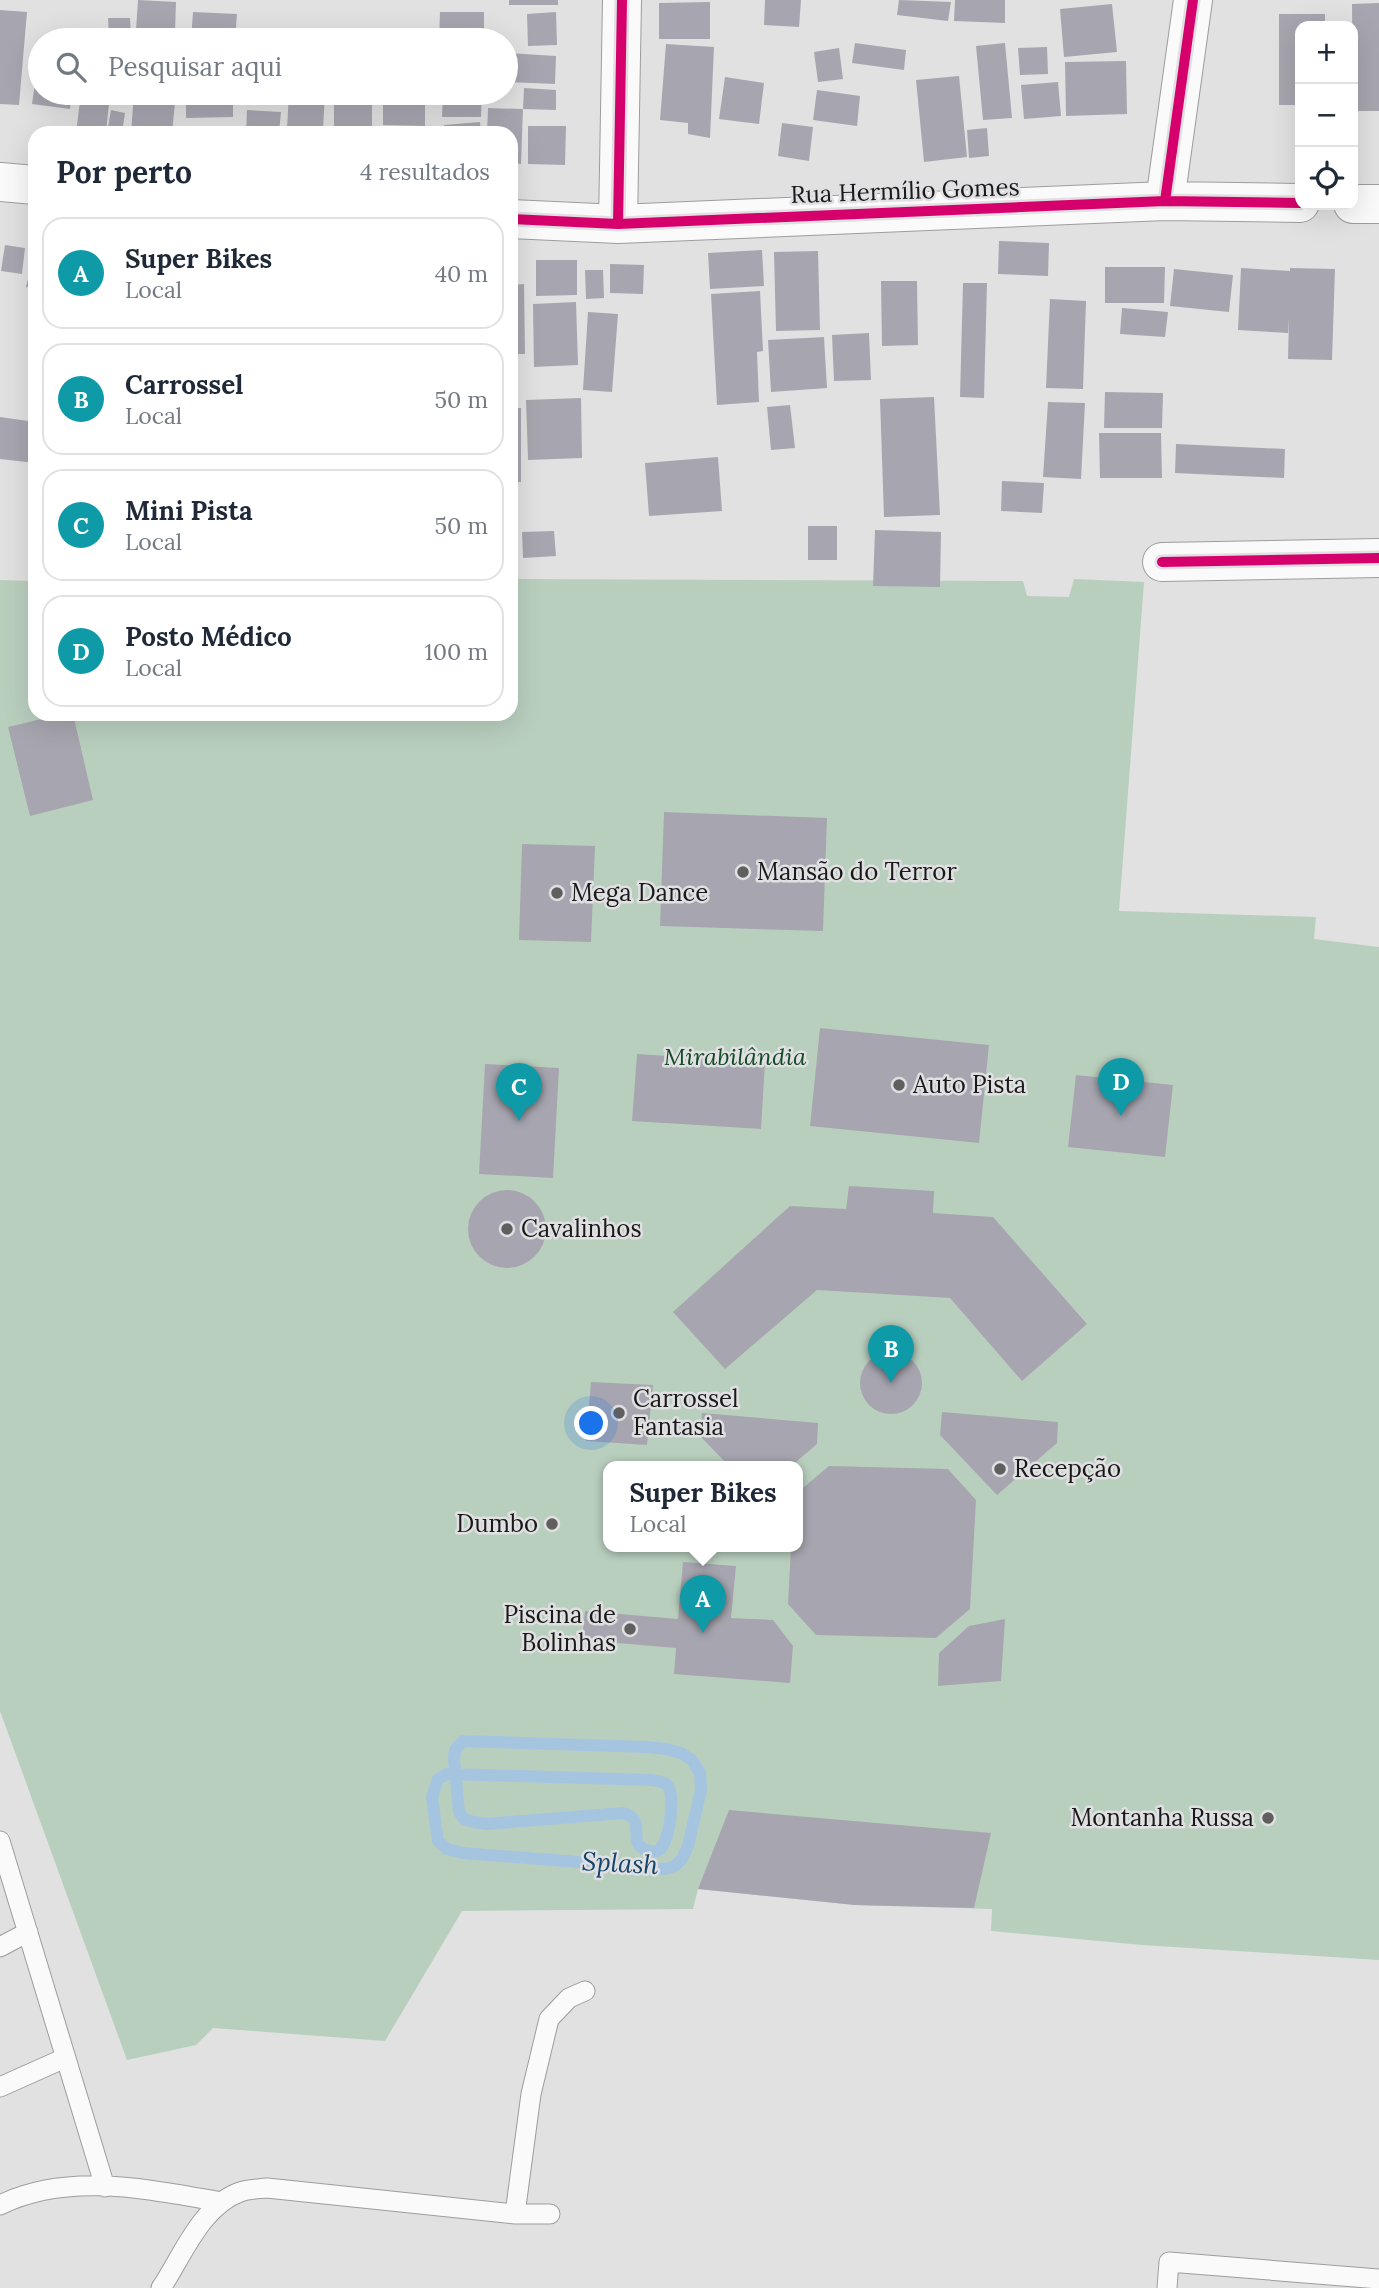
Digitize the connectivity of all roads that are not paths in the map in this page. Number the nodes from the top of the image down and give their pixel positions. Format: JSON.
{"nodes":[{"id":1,"x":622,"y":0,"type":"edge"},
{"id":2,"x":1193,"y":0,"type":"edge"},
{"id":3,"x":0,"y":182,"type":"edge"},
{"id":4,"x":28,"y":184,"type":"edge"},
{"id":5,"x":1165,"y":201,"type":"junction"},
{"id":6,"x":1295,"y":203,"type":"edge"},
{"id":7,"x":1358,"y":204,"type":"edge"},
{"id":8,"x":1379,"y":204,"type":"edge"},
{"id":9,"x":518,"y":219,"type":"edge"},
{"id":10,"x":618,"y":224,"type":"junction"},
{"id":11,"x":1379,"y":558,"type":"edge"},
{"id":12,"x":1162,"y":562,"type":"dead end"},
{"id":13,"x":0,"y":1844,"type":"edge"},
{"id":14,"x":28,"y":1932,"type":"junction"},
{"id":15,"x":0,"y":1947,"type":"edge"},
{"id":16,"x":585,"y":1991,"type":"dead end"},
{"id":17,"x":65,"y":2058,"type":"junction"},
{"id":18,"x":0,"y":2087,"type":"edge"},
{"id":19,"x":104,"y":2187,"type":"junction"},
{"id":20,"x":222,"y":2202,"type":"junction"},
{"id":21,"x":0,"y":2205,"type":"edge"},
{"id":22,"x":515,"y":2214,"type":"junction"},
{"id":23,"x":550,"y":2214,"type":"dead end"},
{"id":24,"x":1379,"y":2279,"type":"edge"},
{"id":25,"x":1346,"y":2282,"type":"edge"},
{"id":26,"x":162,"y":2287,"type":"edge"},
{"id":27,"x":1167,"y":2288,"type":"edge"}],
"edges":[{"from":1,"to":10,"type":"street"},
{"from":2,"to":5,"type":"street"},
{"from":3,"to":4,"type":"street"},
{"from":5,"to":6,"type":"street","name":"Rua Hermílio Gomes"},
{"from":5,"to":10,"type":"street","name":"Rua Hermílio Gomes"},
{"from":7,"to":8,"type":"street"},
{"from":9,"to":10,"type":"street","name":"Rua Hermílio Gomes"},
{"from":11,"to":12,"type":"street"},
{"from":13,"to":14,"type":"lane"},
{"from":14,"to":15,"type":"lane"},
{"from":14,"to":17,"type":"lane"},
{"from":16,"to":22,"type":"lane"},
{"from":17,"to":18,"type":"lane"},
{"from":17,"to":19,"type":"lane"},
{"from":19,"to":20,"type":"lane"},
{"from":19,"to":21,"type":"lane"},
{"from":20,"to":22,"type":"lane"},
{"from":20,"to":26,"type":"lane"},
{"from":22,"to":23,"type":"lane"},
{"from":24,"to":25,"type":"lane"},
{"from":25,"to":27,"type":"lane"}]}
